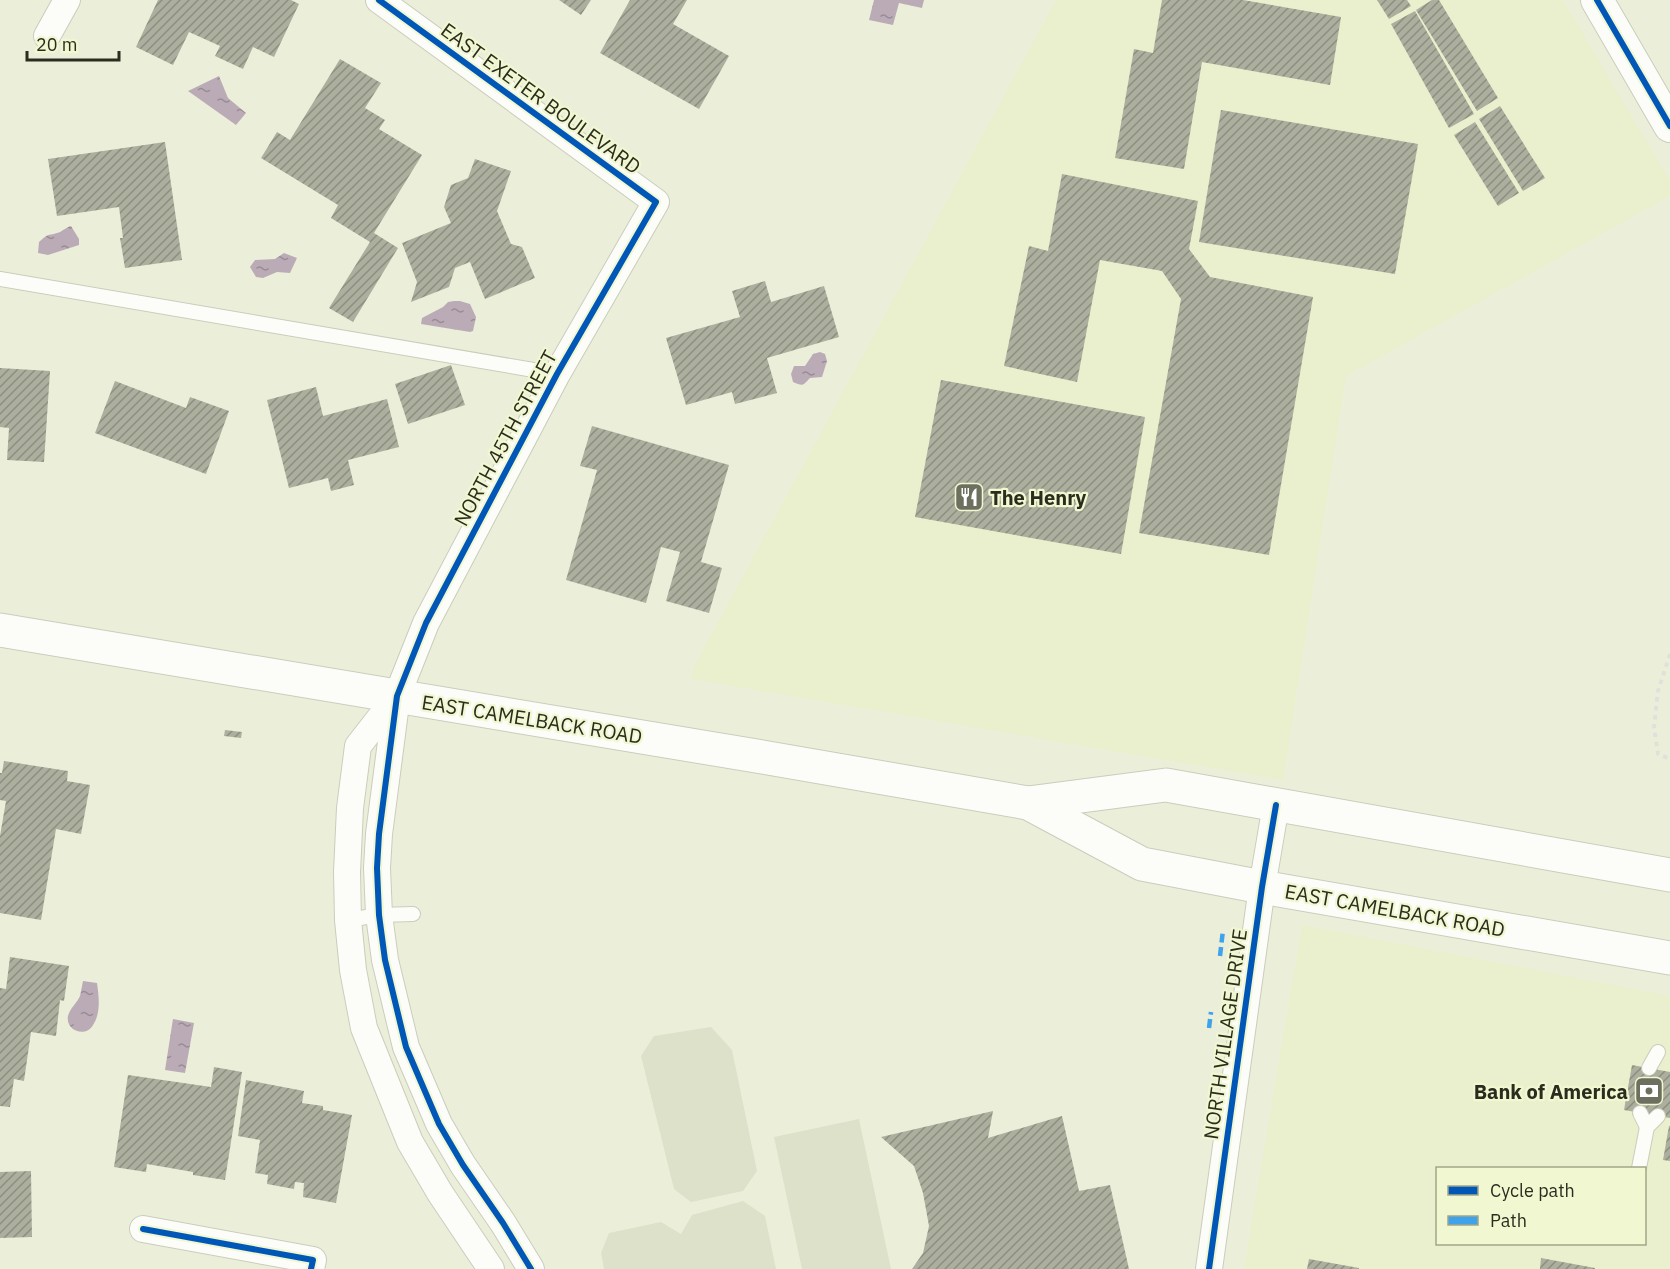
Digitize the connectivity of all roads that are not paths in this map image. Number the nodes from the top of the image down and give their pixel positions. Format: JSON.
{"nodes":[{"id":1,"x":67,"y":0,"type":"edge"},
{"id":2,"x":379,"y":0,"type":"edge"},
{"id":3,"x":1597,"y":0,"type":"edge"},
{"id":4,"x":47,"y":36,"type":"dead end"},
{"id":5,"x":1670,"y":126,"type":"edge"},
{"id":6,"x":656,"y":202,"type":"joint"},
{"id":7,"x":0,"y":279,"type":"edge"},
{"id":8,"x":557,"y":374,"type":"junction"},
{"id":9,"x":0,"y":630,"type":"edge"},
{"id":10,"x":397,"y":696,"type":"junction"},
{"id":11,"x":1028,"y":803,"type":"junction"},
{"id":12,"x":1276,"y":805,"type":"junction"},
{"id":13,"x":1670,"y":875,"type":"edge"},
{"id":14,"x":1262,"y":887,"type":"junction"},
{"id":15,"x":413,"y":914,"type":"dead end"},
{"id":16,"x":379,"y":915,"type":"junction"},
{"id":17,"x":348,"y":920,"type":"junction"},
{"id":18,"x":1670,"y":958,"type":"edge"},
{"id":19,"x":1658,"y":1052,"type":"dead end"},
{"id":20,"x":1649,"y":1068,"type":"dead end"},
{"id":21,"x":1640,"y":1113,"type":"dead end"},
{"id":22,"x":1658,"y":1116,"type":"dead end"},
{"id":23,"x":1647,"y":1127,"type":"junction"},
{"id":24,"x":1639,"y":1167,"type":"edge"},
{"id":25,"x":143,"y":1229,"type":"dead end"},
{"id":26,"x":311,"y":1269,"type":"edge"},
{"id":27,"x":490,"y":1269,"type":"edge"},
{"id":28,"x":531,"y":1269,"type":"edge"},
{"id":29,"x":1209,"y":1269,"type":"edge"}],
"edges":[{"from":1,"to":4,"type":"street"},
{"from":2,"to":6,"type":"street","name":"EAST EXETER BOULEVARD"},
{"from":3,"to":5,"type":"street"},
{"from":6,"to":8,"type":"street","name":"NORTH 45TH STREET"},
{"from":7,"to":8,"type":"lane"},
{"from":8,"to":10,"type":"street","name":"NORTH 45TH STREET"},
{"from":9,"to":10,"type":"main road","name":"EAST CAMELBACK ROAD"},
{"from":10,"to":11,"type":"main road","name":"EAST CAMELBACK ROAD"},
{"from":10,"to":16,"type":"street"},
{"from":10,"to":17,"type":"street"},
{"from":11,"to":12,"type":"main road","name":"EAST CAMELBACK ROAD"},
{"from":11,"to":14,"type":"main road","name":"EAST CAMELBACK ROAD"},
{"from":12,"to":13,"type":"main road","name":"EAST CAMELBACK ROAD"},
{"from":12,"to":14,"type":"street","name":"NORTH VILLAGE DRIVE"},
{"from":14,"to":18,"type":"main road","name":"EAST CAMELBACK ROAD"},
{"from":14,"to":29,"type":"street","name":"NORTH VILLAGE DRIVE"},
{"from":15,"to":16,"type":"lane"},
{"from":16,"to":17,"type":"lane"},
{"from":16,"to":28,"type":"street"},
{"from":17,"to":27,"type":"street"},
{"from":19,"to":20,"type":"lane"},
{"from":21,"to":23,"type":"lane"},
{"from":22,"to":23,"type":"lane"},
{"from":23,"to":24,"type":"lane"},
{"from":25,"to":26,"type":"street"}]}
